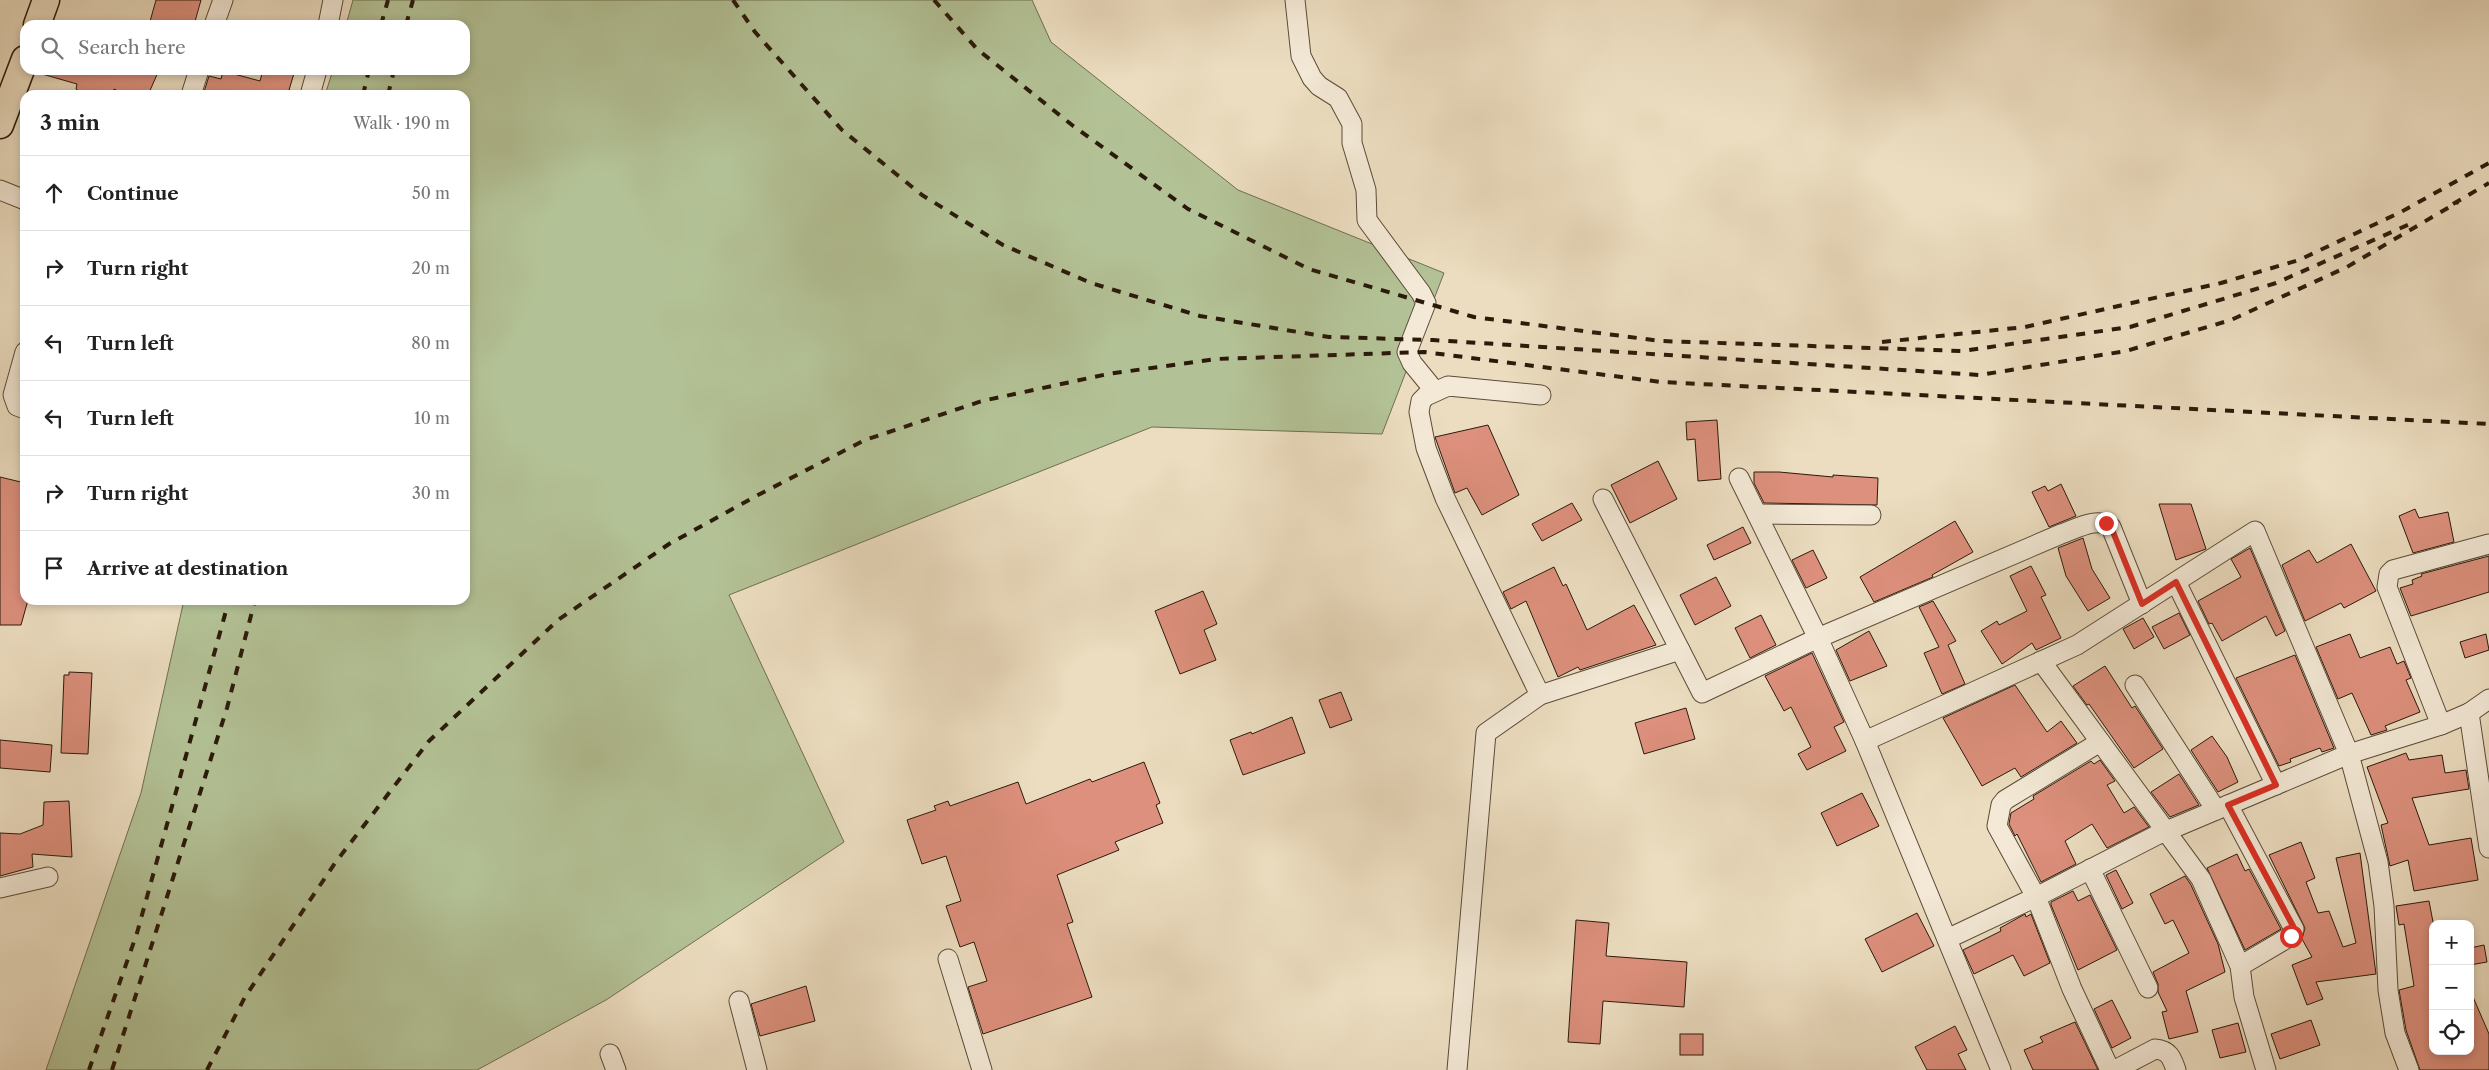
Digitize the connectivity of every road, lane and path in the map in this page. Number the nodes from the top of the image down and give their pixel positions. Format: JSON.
{"nodes":[{"id":1,"x":46,"y":0,"type":"edge"},
{"id":2,"x":223,"y":0,"type":"edge"},
{"id":3,"x":333,"y":0,"type":"edge"},
{"id":4,"x":1294,"y":0,"type":"edge"},
{"id":5,"x":39,"y":20,"type":"edge"},
{"id":6,"x":216,"y":20,"type":"edge"},
{"id":7,"x":329,"y":20,"type":"edge"},
{"id":8,"x":20,"y":72,"type":"edge"},
{"id":9,"x":197,"y":75,"type":"edge"},
{"id":10,"x":315,"y":75,"type":"edge"},
{"id":11,"x":193,"y":90,"type":"edge"},
{"id":12,"x":311,"y":90,"type":"edge"},
{"id":13,"x":0,"y":125,"type":"edge"},
{"id":14,"x":0,"y":190,"type":"edge"},
{"id":15,"x":20,"y":198,"type":"edge"},
{"id":16,"x":20,"y":370,"type":"edge"},
{"id":17,"x":1434,"y":390,"type":"junction"},
{"id":18,"x":1541,"y":394,"type":"dead end"},
{"id":19,"x":20,"y":407,"type":"edge"},
{"id":20,"x":1739,"y":478,"type":"dead end"},
{"id":21,"x":1603,"y":499,"type":"dead end"},
{"id":22,"x":1757,"y":514,"type":"junction"},
{"id":23,"x":1871,"y":515,"type":"dead end"},
{"id":24,"x":2489,"y":544,"type":"edge"},
{"id":25,"x":2176,"y":582,"type":"junction"},
{"id":26,"x":2142,"y":604,"type":"junction"},
{"id":27,"x":1818,"y":638,"type":"junction"},
{"id":28,"x":1680,"y":650,"type":"junction"},
{"id":29,"x":2041,"y":661,"type":"junction"},
{"id":30,"x":2135,"y":685,"type":"dead end"},
{"id":31,"x":1540,"y":695,"type":"junction"},
{"id":32,"x":2489,"y":699,"type":"edge"},
{"id":33,"x":2469,"y":713,"type":"junction"},
{"id":34,"x":2441,"y":725,"type":"junction"},
{"id":35,"x":1865,"y":741,"type":"junction"},
{"id":36,"x":2100,"y":742,"type":"junction"},
{"id":37,"x":2349,"y":754,"type":"junction"},
{"id":38,"x":2276,"y":785,"type":"junction"},
{"id":39,"x":2222,"y":808,"type":"junction"},
{"id":40,"x":2165,"y":832,"type":"junction"},
{"id":41,"x":2489,"y":848,"type":"edge"},
{"id":42,"x":2090,"y":869,"type":"junction"},
{"id":43,"x":48,"y":877,"type":"dead end"},
{"id":44,"x":0,"y":888,"type":"edge"},
{"id":45,"x":2036,"y":897,"type":"junction"},
{"id":46,"x":1947,"y":939,"type":"junction"},
{"id":47,"x":948,"y":959,"type":"dead end"},
{"id":48,"x":2240,"y":966,"type":"junction"},
{"id":49,"x":2148,"y":988,"type":"dead end"},
{"id":50,"x":739,"y":1001,"type":"dead end"},
{"id":51,"x":757,"y":1070,"type":"edge"},
{"id":52,"x":982,"y":1070,"type":"edge"},
{"id":53,"x":1457,"y":1070,"type":"edge"},
{"id":54,"x":2002,"y":1070,"type":"edge"},
{"id":55,"x":2110,"y":1070,"type":"edge"},
{"id":56,"x":2115,"y":1070,"type":"edge"},
{"id":57,"x":2176,"y":1070,"type":"edge"},
{"id":58,"x":2266,"y":1070,"type":"edge"},
{"id":59,"x":2409,"y":1070,"type":"edge"}],
"edges":[{"from":1,"to":5,"type":"highway"},
{"from":2,"to":6,"type":"street"},
{"from":3,"to":7,"type":"street"},
{"from":4,"to":17,"type":"street"},
{"from":8,"to":13,"type":"highway"},
{"from":9,"to":11,"type":"street"},
{"from":10,"to":12,"type":"street"},
{"from":14,"to":15,"type":"street"},
{"from":16,"to":19,"type":"street"},
{"from":17,"to":18,"type":"street"},
{"from":17,"to":31,"type":"street"},
{"from":20,"to":22,"type":"street"},
{"from":21,"to":28,"type":"street"},
{"from":22,"to":23,"type":"street"},
{"from":22,"to":27,"type":"street"},
{"from":24,"to":34,"type":"street"},
{"from":25,"to":26,"type":"street"},
{"from":25,"to":37,"type":"street"},
{"from":25,"to":38,"type":"street"},
{"from":26,"to":27,"type":"street"},
{"from":26,"to":29,"type":"street"},
{"from":27,"to":28,"type":"street"},
{"from":27,"to":35,"type":"street"},
{"from":28,"to":31,"type":"street"},
{"from":29,"to":35,"type":"street"},
{"from":29,"to":36,"type":"street"},
{"from":30,"to":39,"type":"street"},
{"from":31,"to":53,"type":"street"},
{"from":32,"to":33,"type":"street"},
{"from":33,"to":34,"type":"street"},
{"from":33,"to":41,"type":"street"},
{"from":34,"to":37,"type":"street"},
{"from":35,"to":46,"type":"street"},
{"from":36,"to":40,"type":"street"},
{"from":36,"to":45,"type":"street"},
{"from":37,"to":38,"type":"street"},
{"from":37,"to":59,"type":"street"},
{"from":38,"to":39,"type":"street"},
{"from":39,"to":40,"type":"street"},
{"from":39,"to":48,"type":"street"},
{"from":40,"to":42,"type":"street"},
{"from":40,"to":48,"type":"street"},
{"from":42,"to":45,"type":"street"},
{"from":42,"to":49,"type":"street"},
{"from":43,"to":44,"type":"street"},
{"from":45,"to":46,"type":"street"},
{"from":45,"to":55,"type":"street"},
{"from":46,"to":54,"type":"street"},
{"from":47,"to":52,"type":"street"},
{"from":48,"to":58,"type":"street"},
{"from":50,"to":51,"type":"street"},
{"from":56,"to":57,"type":"street"}]}
